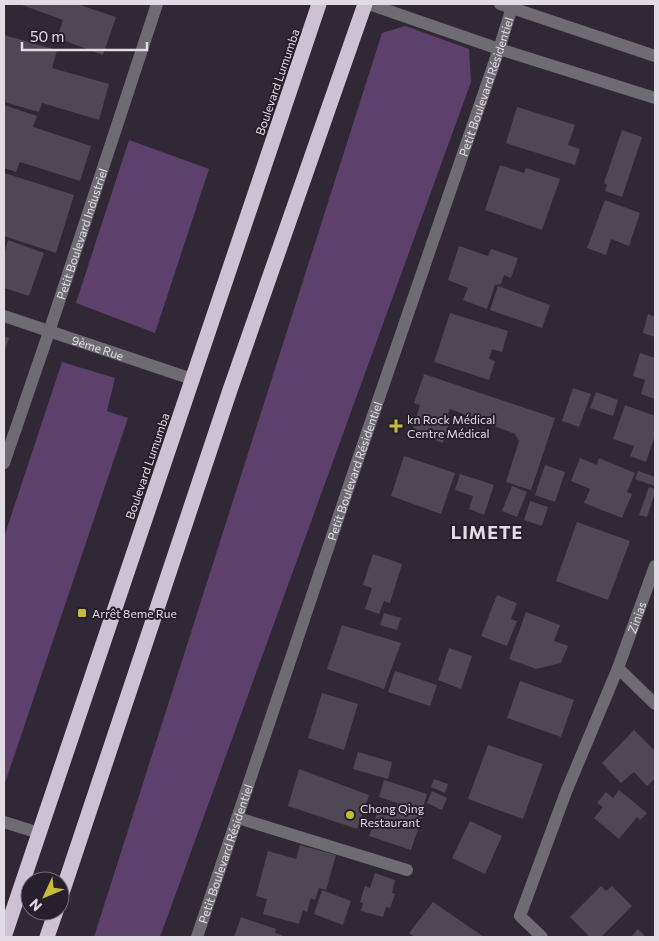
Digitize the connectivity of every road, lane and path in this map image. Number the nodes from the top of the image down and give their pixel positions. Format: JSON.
{"nodes":[{"id":1,"x":158,"y":4,"type":"edge"},
{"id":2,"x":319,"y":4,"type":"edge"},
{"id":3,"x":364,"y":4,"type":"edge"},
{"id":4,"x":369,"y":4,"type":"edge"},
{"id":5,"x":508,"y":5,"type":"edge"},
{"id":6,"x":499,"y":49,"type":"junction"},
{"id":7,"x":655,"y":56,"type":"edge"},
{"id":8,"x":655,"y":98,"type":"edge"},
{"id":9,"x":4,"y":316,"type":"edge"},
{"id":10,"x":49,"y":332,"type":"junction"},
{"id":11,"x":192,"y":379,"type":"junction"},
{"id":12,"x":4,"y":463,"type":"edge"},
{"id":13,"x":655,"y":566,"type":"edge"},
{"id":14,"x":618,"y":668,"type":"junction"},
{"id":15,"x":655,"y":704,"type":"edge"},
{"id":16,"x":238,"y":818,"type":"junction"},
{"id":17,"x":4,"y":822,"type":"edge"},
{"id":18,"x":39,"y":834,"type":"junction"},
{"id":19,"x":407,"y":870,"type":"dead end"},
{"id":20,"x":69,"y":871,"type":"edge"},
{"id":21,"x":53,"y":921,"type":"edge"},
{"id":22,"x":4,"y":937,"type":"edge"},
{"id":23,"x":47,"y":937,"type":"edge"},
{"id":24,"x":197,"y":937,"type":"edge"},
{"id":25,"x":542,"y":937,"type":"edge"}],
"edges":[{"from":1,"to":10,"type":"street","name":"Petit Boulevard Industriel"},
{"from":2,"to":11,"type":"highway","name":"Boulevard Lumumba"},
{"from":3,"to":20,"type":"highway"},
{"from":4,"to":6,"type":"street"},
{"from":5,"to":6,"type":"street","name":"Petit Boulevard Résidentiel"},
{"from":5,"to":7,"type":"street"},
{"from":6,"to":8,"type":"street"},
{"from":6,"to":16,"type":"street","name":"Petit Boulevard Résidentiel"},
{"from":9,"to":10,"type":"street","name":"9ème Rue"},
{"from":10,"to":11,"type":"street","name":"9ème Rue"},
{"from":10,"to":12,"type":"street","name":"Petit Boulevard Industriel"},
{"from":11,"to":18,"type":"highway","name":"Boulevard Lumumba"},
{"from":13,"to":14,"type":"street","name":"Zinias"},
{"from":14,"to":15,"type":"street"},
{"from":14,"to":25,"type":"street","name":"Zinias"},
{"from":16,"to":19,"type":"street"},
{"from":16,"to":24,"type":"street","name":"Petit Boulevard Résidentiel"},
{"from":17,"to":18,"type":"street"},
{"from":18,"to":22,"type":"highway","name":"Boulevard Lumumba"},
{"from":21,"to":23,"type":"highway"}]}
